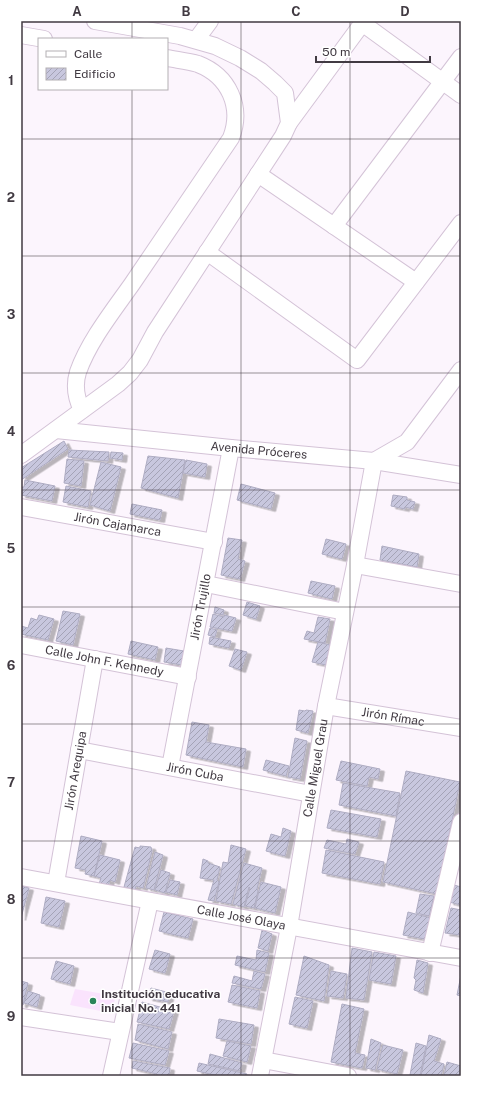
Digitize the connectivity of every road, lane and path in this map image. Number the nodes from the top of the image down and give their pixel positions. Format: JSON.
{"nodes":[{"id":1,"x":95,"y":21,"type":"edge"},
{"id":2,"x":210,"y":21,"type":"edge"},
{"id":3,"x":363,"y":22,"type":"edge"},
{"id":4,"x":116,"y":23,"type":"edge"},
{"id":5,"x":21,"y":35,"type":"edge"},
{"id":6,"x":38,"y":38,"type":"edge"},
{"id":7,"x":196,"y":40,"type":"junction"},
{"id":8,"x":461,"y":57,"type":"edge"},
{"id":9,"x":168,"y":58,"type":"edge"},
{"id":10,"x":442,"y":82,"type":"junction"},
{"id":11,"x":461,"y":96,"type":"edge"},
{"id":12,"x":289,"y":123,"type":"junction"},
{"id":13,"x":258,"y":174,"type":"junction"},
{"id":14,"x":461,"y":223,"type":"edge"},
{"id":15,"x":334,"y":226,"type":"junction"},
{"id":16,"x":207,"y":252,"type":"junction"},
{"id":17,"x":416,"y":282,"type":"junction"},
{"id":18,"x":461,"y":370,"type":"edge"},
{"id":19,"x":82,"y":410,"type":"junction"},
{"id":20,"x":56,"y":430,"type":"junction"},
{"id":21,"x":231,"y":448,"type":"junction"},
{"id":22,"x":21,"y":455,"type":"edge"},
{"id":23,"x":374,"y":461,"type":"junction"},
{"id":24,"x":461,"y":475,"type":"edge"},
{"id":25,"x":21,"y":507,"type":"edge"},
{"id":26,"x":214,"y":542,"type":"junction"},
{"id":27,"x":355,"y":564,"type":"junction"},
{"id":28,"x":206,"y":584,"type":"junction"},
{"id":29,"x":461,"y":584,"type":"edge"},
{"id":30,"x":345,"y":612,"type":"junction"},
{"id":31,"x":21,"y":645,"type":"edge"},
{"id":32,"x":95,"y":659,"type":"junction"},
{"id":33,"x":188,"y":677,"type":"junction"},
{"id":34,"x":326,"y":706,"type":"junction"},
{"id":35,"x":461,"y":728,"type":"edge"},
{"id":36,"x":79,"y":750,"type":"junction"},
{"id":37,"x":170,"y":766,"type":"junction"},
{"id":38,"x":312,"y":794,"type":"junction"},
{"id":39,"x":461,"y":822,"type":"edge"},
{"id":40,"x":21,"y":877,"type":"edge"},
{"id":41,"x":56,"y":883,"type":"junction"},
{"id":42,"x":150,"y":901,"type":"junction"},
{"id":43,"x":289,"y":927,"type":"junction"},
{"id":44,"x":430,"y":953,"type":"junction"},
{"id":45,"x":461,"y":958,"type":"edge"},
{"id":46,"x":21,"y":1016,"type":"edge"},
{"id":47,"x":120,"y":1032,"type":"junction"},
{"id":48,"x":262,"y":1068,"type":"edge"},
{"id":49,"x":111,"y":1076,"type":"edge"},
{"id":50,"x":348,"y":1076,"type":"edge"}],
"edges":[{"from":1,"to":4,"type":"street"},
{"from":2,"to":7,"type":"street"},
{"from":3,"to":10,"type":"street"},
{"from":3,"to":12,"type":"street"},
{"from":4,"to":7,"type":"street"},
{"from":5,"to":6,"type":"street"},
{"from":7,"to":12,"type":"street"},
{"from":8,"to":10,"type":"street"},
{"from":9,"to":19,"type":"street"},
{"from":10,"to":11,"type":"street"},
{"from":10,"to":15,"type":"street"},
{"from":12,"to":13,"type":"street"},
{"from":13,"to":15,"type":"street"},
{"from":13,"to":16,"type":"street"},
{"from":14,"to":17,"type":"street"},
{"from":15,"to":17,"type":"street"},
{"from":16,"to":17,"type":"street"},
{"from":16,"to":19,"type":"street"},
{"from":18,"to":23,"type":"street"},
{"from":19,"to":20,"type":"street"},
{"from":20,"to":21,"type":"street","name":"Avenida Próceres"},
{"from":20,"to":22,"type":"street"},
{"from":21,"to":23,"type":"street","name":"Avenida Próceres"},
{"from":21,"to":26,"type":"street","name":"Jirón Trujillo"},
{"from":23,"to":24,"type":"street","name":"Avenida Próceres"},
{"from":23,"to":27,"type":"street","name":"Calle Miguel Grau"},
{"from":25,"to":26,"type":"street","name":"Jirón Cajamarca"},
{"from":26,"to":28,"type":"street","name":"Jirón Trujillo"},
{"from":27,"to":29,"type":"street"},
{"from":27,"to":30,"type":"street","name":"Calle Miguel Grau"},
{"from":28,"to":30,"type":"street"},
{"from":28,"to":33,"type":"street","name":"Jirón Trujillo"},
{"from":30,"to":34,"type":"street","name":"Calle Miguel Grau"},
{"from":31,"to":32,"type":"street","name":"Calle John F. Kennedy"},
{"from":32,"to":33,"type":"street","name":"Calle John F. Kennedy"},
{"from":32,"to":36,"type":"street","name":"Jirón Arequipa"},
{"from":33,"to":37,"type":"street","name":"Jirón Trujillo"},
{"from":34,"to":35,"type":"street","name":"Jirón Rímac"},
{"from":34,"to":38,"type":"street","name":"Calle Miguel Grau"},
{"from":36,"to":37,"type":"street","name":"Jirón Cuba"},
{"from":36,"to":41,"type":"street","name":"Jirón Arequipa"},
{"from":37,"to":38,"type":"street","name":"Jirón Cuba"},
{"from":38,"to":43,"type":"street","name":"Calle Miguel Grau"},
{"from":39,"to":44,"type":"street"},
{"from":40,"to":41,"type":"street","name":"Calle José Olaya"},
{"from":41,"to":42,"type":"street","name":"Calle José Olaya"},
{"from":42,"to":43,"type":"street","name":"Calle José Olaya"},
{"from":42,"to":47,"type":"street"},
{"from":43,"to":44,"type":"street","name":"Calle José Olaya"},
{"from":43,"to":48,"type":"street","name":"Calle Miguel Grau"},
{"from":44,"to":45,"type":"street","name":"Calle José Olaya"},
{"from":46,"to":47,"type":"street"},
{"from":47,"to":49,"type":"street"},
{"from":48,"to":50,"type":"street"}]}
